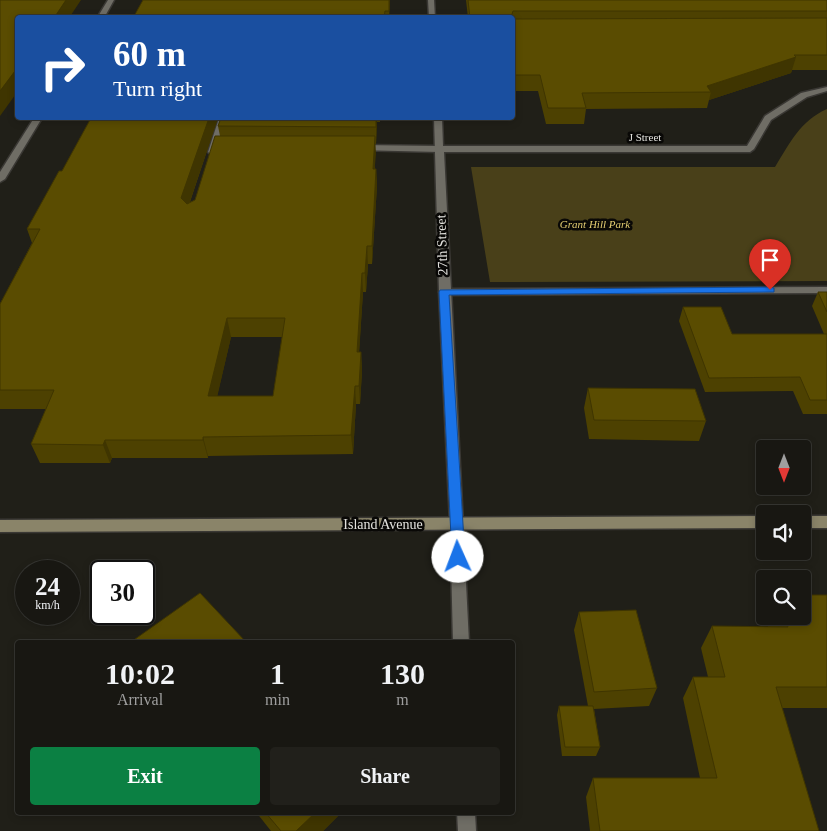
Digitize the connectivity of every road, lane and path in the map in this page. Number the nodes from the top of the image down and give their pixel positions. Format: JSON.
{"nodes":[{"id":1,"x":111,"y":0,"type":"edge"},
{"id":2,"x":431,"y":0,"type":"edge"},
{"id":3,"x":102,"y":15,"type":"edge"},
{"id":4,"x":432,"y":15,"type":"edge"},
{"id":5,"x":827,"y":89,"type":"edge"},
{"id":6,"x":37,"y":120,"type":"edge"},
{"id":7,"x":223,"y":120,"type":"edge"},
{"id":8,"x":438,"y":120,"type":"edge"},
{"id":9,"x":351,"y":148,"type":"edge"},
{"id":10,"x":439,"y":149,"type":"junction"},
{"id":11,"x":208,"y":165,"type":"edge"},
{"id":12,"x":0,"y":178,"type":"edge"},
{"id":13,"x":827,"y":290,"type":"edge"},
{"id":14,"x":444,"y":292,"type":"junction"},
{"id":15,"x":756,"y":522,"type":"edge"},
{"id":16,"x":811,"y":522,"type":"edge"},
{"id":17,"x":827,"y":522,"type":"edge"},
{"id":18,"x":457,"y":523,"type":"junction"},
{"id":19,"x":0,"y":526,"type":"edge"},
{"id":20,"x":461,"y":640,"type":"edge"},
{"id":21,"x":466,"y":815,"type":"edge"},
{"id":22,"x":467,"y":831,"type":"edge"}],
"edges":[{"from":1,"to":3,"type":"street"},
{"from":2,"to":4,"type":"street"},
{"from":5,"to":10,"type":"street","name":"J Street"},
{"from":6,"to":12,"type":"street"},
{"from":7,"to":11,"type":"street"},
{"from":8,"to":10,"type":"street","name":"27th Street"},
{"from":9,"to":10,"type":"street"},
{"from":10,"to":14,"type":"street","name":"27th Street"},
{"from":13,"to":14,"type":"street"},
{"from":14,"to":18,"type":"street","name":"27th Street"},
{"from":15,"to":18,"type":"street","name":"Island Avenue"},
{"from":16,"to":17,"type":"street"},
{"from":18,"to":19,"type":"street","name":"Island Avenue"},
{"from":18,"to":20,"type":"street","name":"27th Street"},
{"from":21,"to":22,"type":"street"}]}
